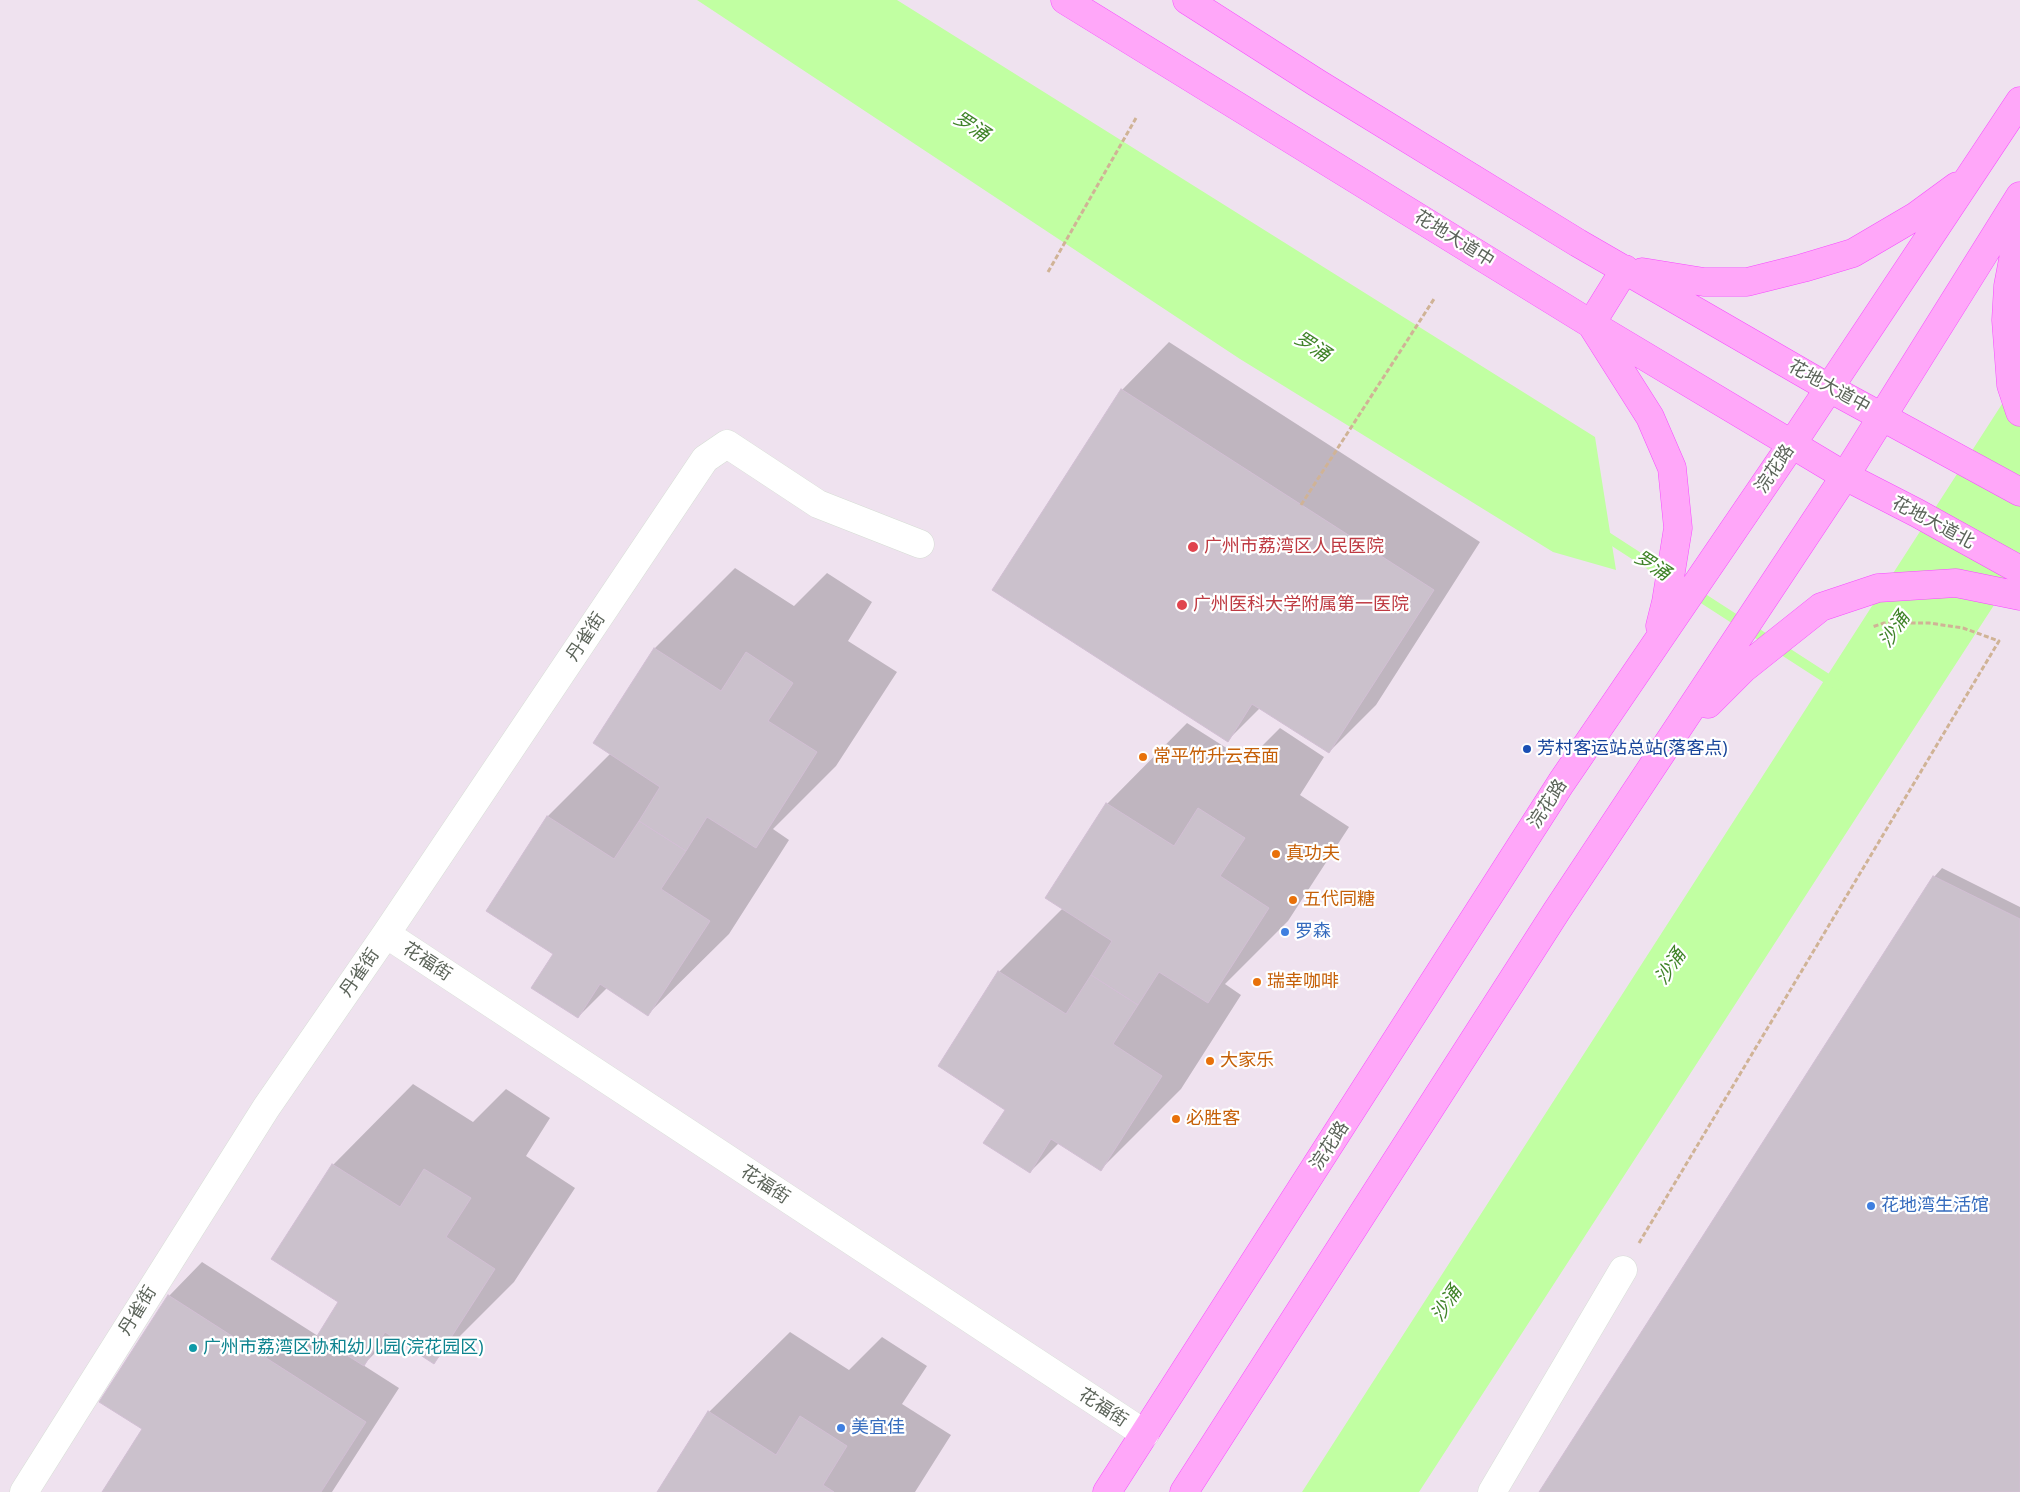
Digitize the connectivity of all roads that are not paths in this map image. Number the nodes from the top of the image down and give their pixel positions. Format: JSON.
{"nodes":[{"id":1,"x":1065,"y":0,"type":"edge"},
{"id":2,"x":1187,"y":0,"type":"edge"},
{"id":3,"x":2020,"y":101,"type":"edge"},
{"id":4,"x":1971,"y":177,"type":"junction"},
{"id":5,"x":2020,"y":196,"type":"edge"},
{"id":6,"x":2019,"y":230,"type":"edge"},
{"id":7,"x":1625,"y":270,"type":"junction"},
{"id":8,"x":1970,"y":276,"type":"junction"},
{"id":9,"x":2014,"y":277,"type":"edge"},
{"id":10,"x":1591,"y":324,"type":"junction"},
{"id":11,"x":1829,"y":388,"type":"junction"},
{"id":12,"x":2020,"y":412,"type":"edge"},
{"id":13,"x":1881,"y":416,"type":"junction"},
{"id":14,"x":1792,"y":444,"type":"junction"},
{"id":15,"x":1845,"y":476,"type":"junction"},
{"id":16,"x":2020,"y":492,"type":"edge"},
{"id":17,"x":920,"y":544,"type":"dead end"},
{"id":18,"x":2020,"y":570,"type":"edge"},
{"id":19,"x":2020,"y":596,"type":"edge"},
{"id":20,"x":1663,"y":623,"type":"junction"},
{"id":21,"x":1738,"y":658,"type":"junction"},
{"id":22,"x":386,"y":934,"type":"junction"},
{"id":23,"x":1623,"y":1270,"type":"road end"},
{"id":24,"x":1145,"y":1434,"type":"junction"},
{"id":25,"x":24,"y":1492,"type":"edge"},
{"id":26,"x":1107,"y":1492,"type":"edge"},
{"id":27,"x":1184,"y":1492,"type":"edge"},
{"id":28,"x":1492,"y":1492,"type":"edge"}],
"edges":[{"from":1,"to":10,"type":"main road","name":"花地大道中"},
{"from":2,"to":7,"type":"main road","name":"花地大道中"},
{"from":3,"to":4,"type":"main road","name":"浣花路"},
{"from":4,"to":7,"type":"main road"},
{"from":4,"to":11,"type":"main road","name":"浣花路"},
{"from":5,"to":8,"type":"main road"},
{"from":6,"to":8,"type":"main road"},
{"from":6,"to":9,"type":"main road"},
{"from":7,"to":10,"type":"main road"},
{"from":7,"to":11,"type":"main road","name":"花地大道中"},
{"from":8,"to":13,"type":"main road"},
{"from":9,"to":12,"type":"main road"},
{"from":10,"to":14,"type":"main road","name":"花地大道中"},
{"from":10,"to":20,"type":"main road"},
{"from":11,"to":13,"type":"main road","name":"花地大道中"},
{"from":11,"to":14,"type":"main road","name":"浣花路"},
{"from":13,"to":15,"type":"main road"},
{"from":13,"to":16,"type":"main road"},
{"from":14,"to":15,"type":"main road","name":"花地大道中"},
{"from":14,"to":20,"type":"main road","name":"浣花路"},
{"from":15,"to":18,"type":"main road","name":"花地大道北"},
{"from":15,"to":21,"type":"main road"},
{"from":17,"to":22,"type":"street","name":"丹雀街"},
{"from":19,"to":21,"type":"main road"},
{"from":20,"to":24,"type":"main road","name":"浣花路"},
{"from":21,"to":27,"type":"main road"},
{"from":22,"to":24,"type":"street","name":"花福街"},
{"from":22,"to":25,"type":"street","name":"丹雀街"},
{"from":23,"to":28,"type":"street"},
{"from":24,"to":26,"type":"main road","name":"浣花路"}]}
